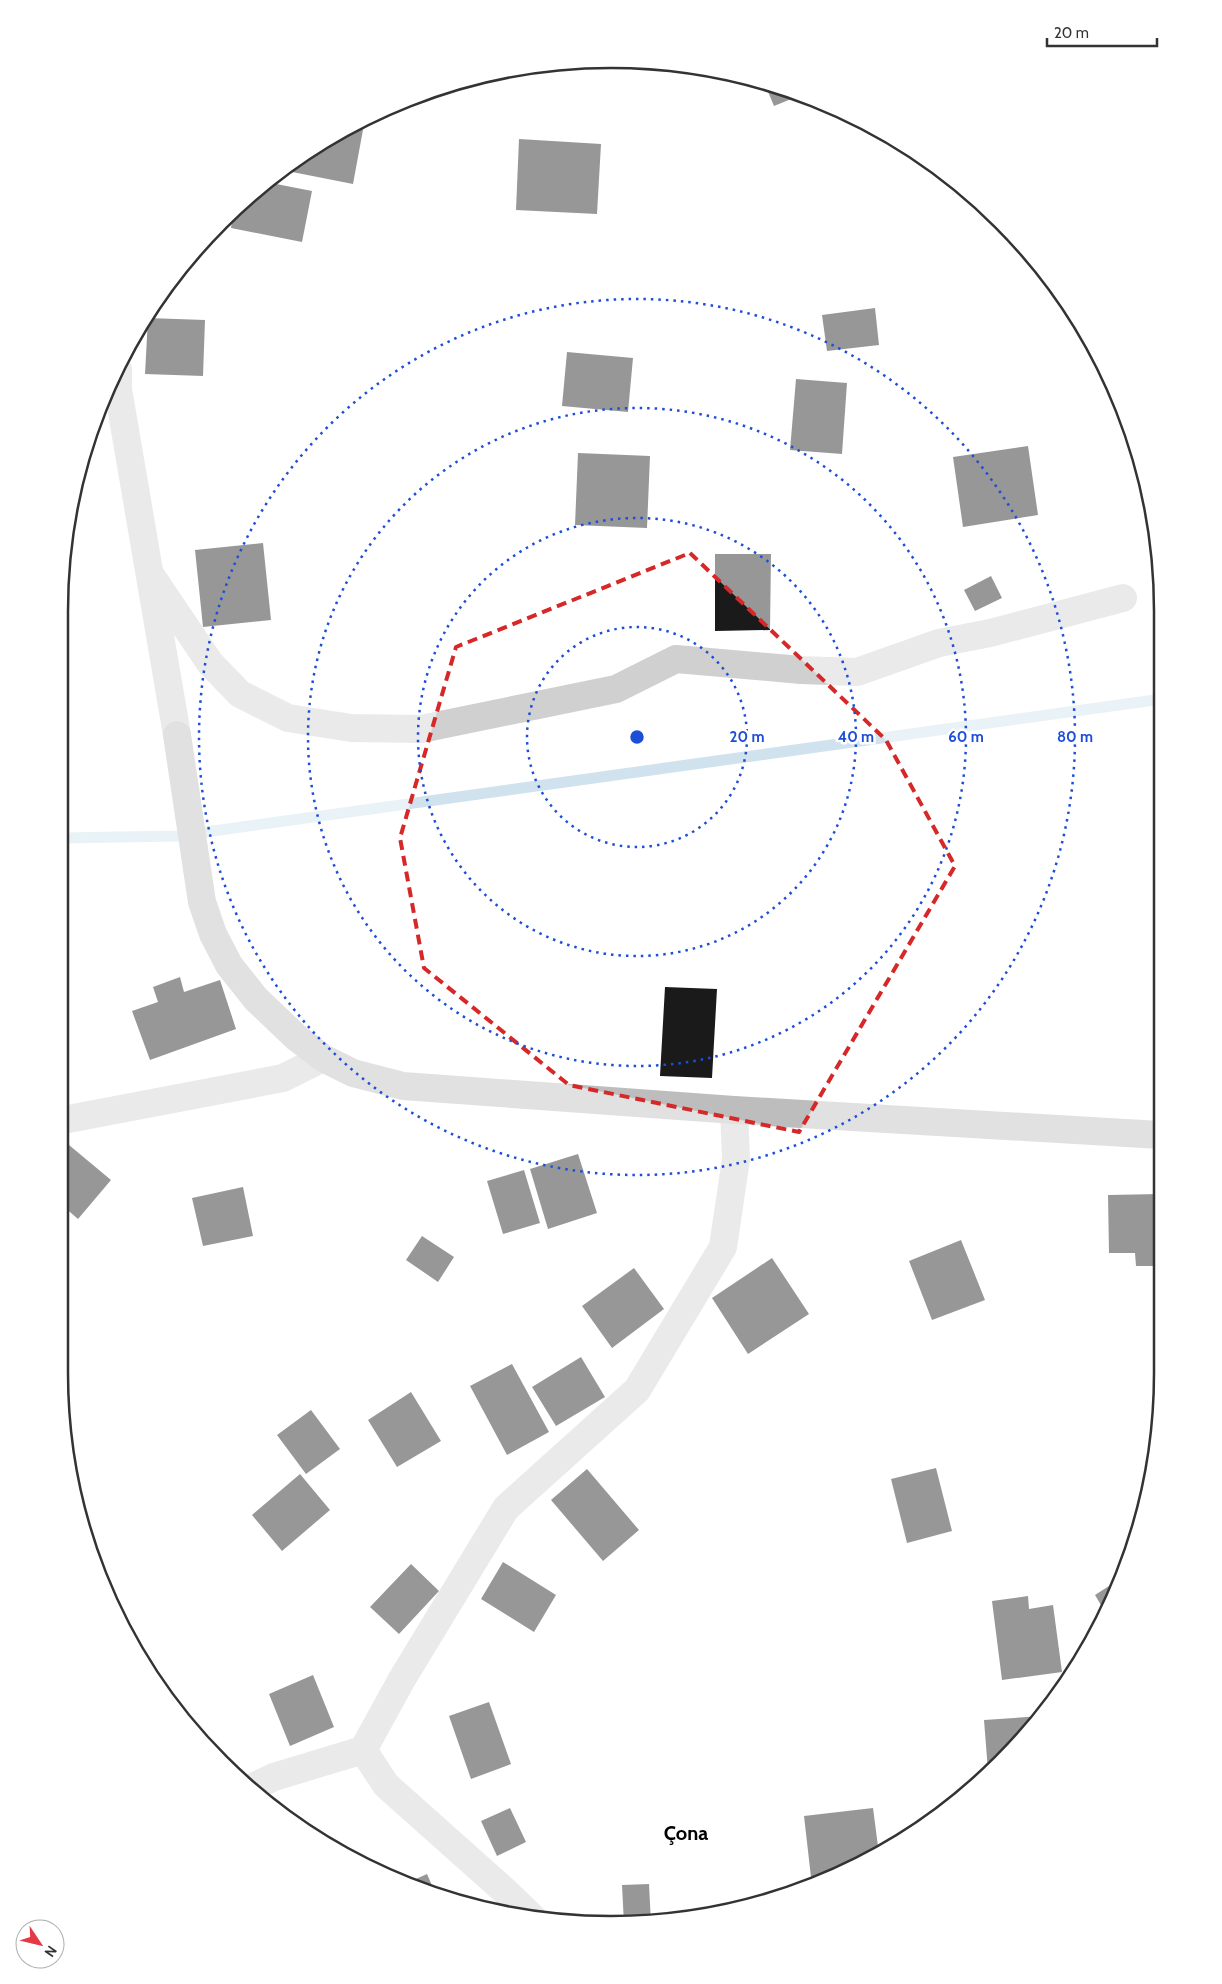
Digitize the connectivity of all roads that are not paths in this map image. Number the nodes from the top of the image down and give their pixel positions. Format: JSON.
{"nodes":[{"id":1,"x":118,"y":384,"type":"edge"},
{"id":2,"x":150,"y":574,"type":"junction"},
{"id":3,"x":1123,"y":598,"type":"dead end"},
{"id":4,"x":323,"y":1058,"type":"junction"},
{"id":5,"x":734,"y":1110,"type":"junction"},
{"id":6,"x":68,"y":1119,"type":"edge"},
{"id":7,"x":1154,"y":1135,"type":"edge"},
{"id":8,"x":363,"y":1750,"type":"junction"},
{"id":9,"x":257,"y":1785,"type":"edge"},
{"id":10,"x":523,"y":1909,"type":"edge"}],
"edges":[{"from":1,"to":2,"type":"street"},
{"from":2,"to":3,"type":"street"},
{"from":2,"to":4,"type":"street"},
{"from":4,"to":5,"type":"street"},
{"from":4,"to":6,"type":"street"},
{"from":5,"to":7,"type":"street"},
{"from":5,"to":8,"type":"street"},
{"from":8,"to":9,"type":"street"},
{"from":8,"to":10,"type":"street"}]}
